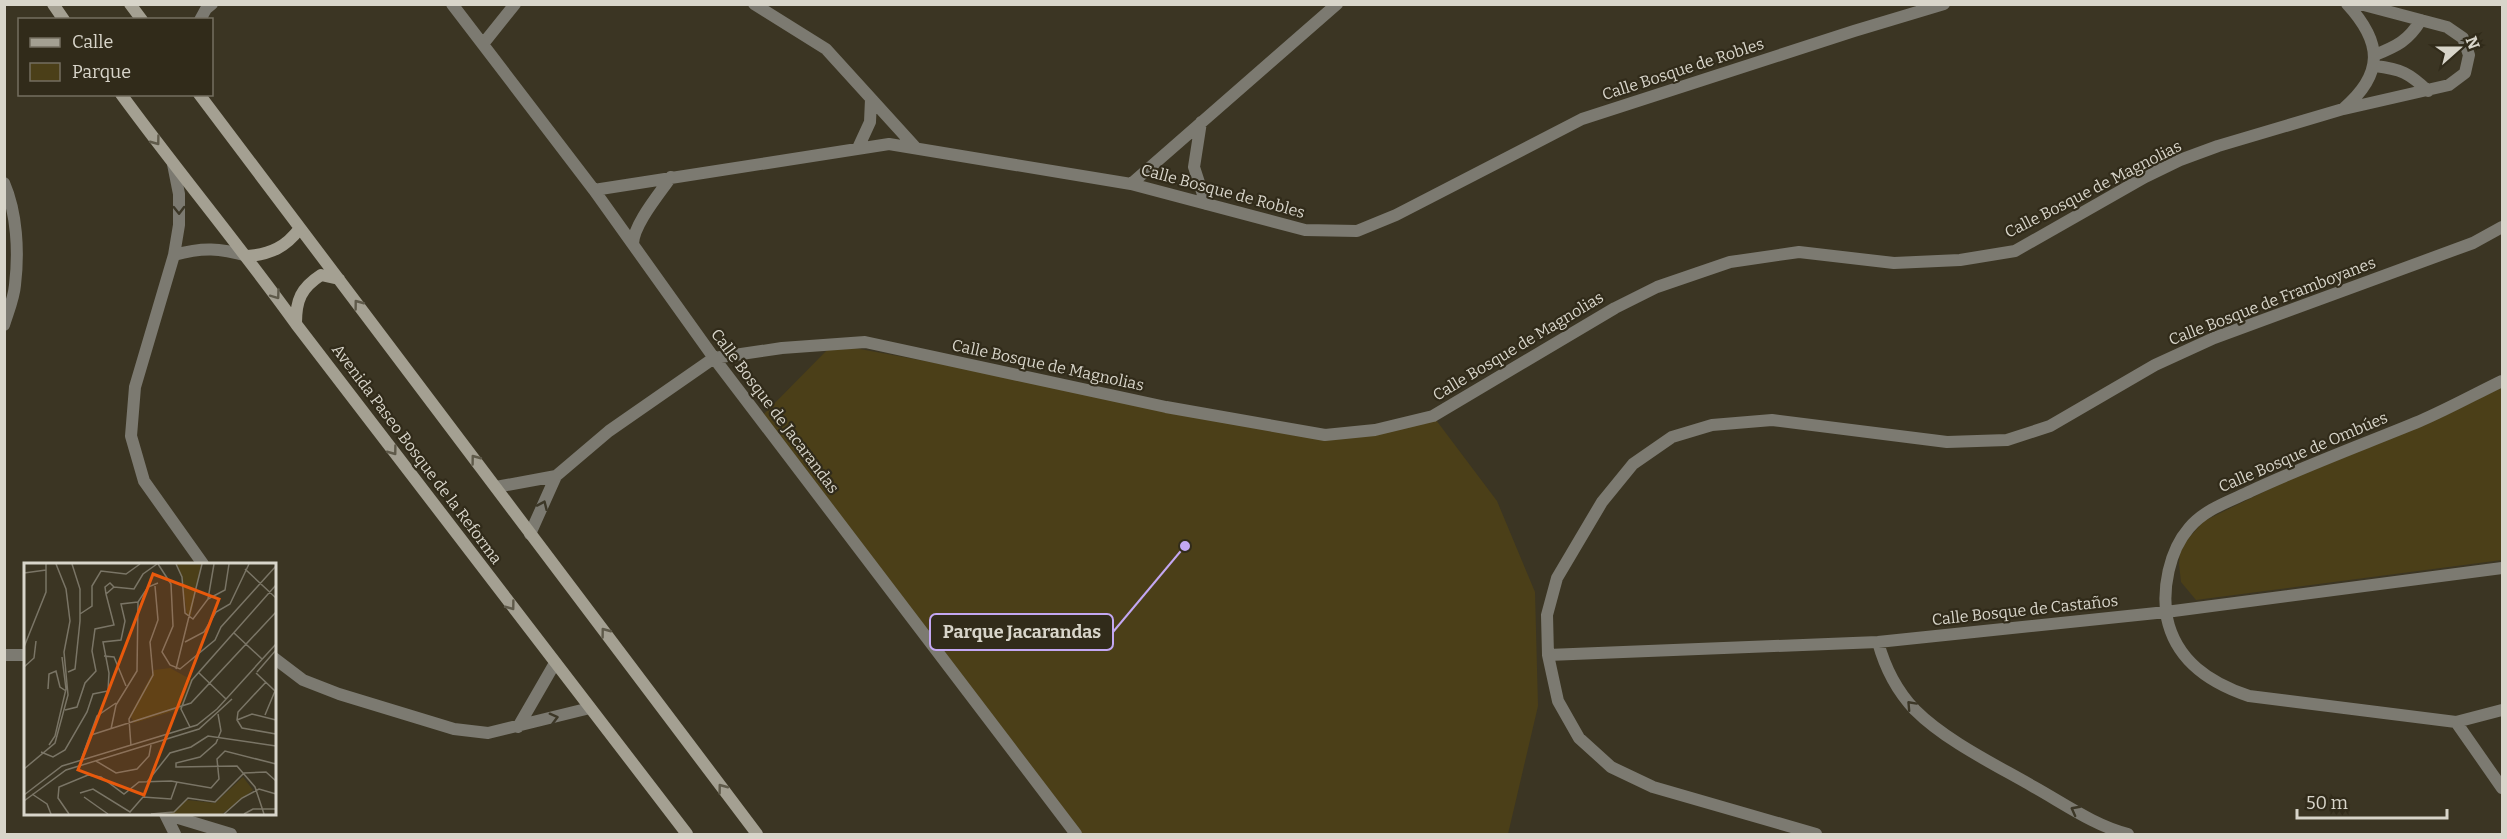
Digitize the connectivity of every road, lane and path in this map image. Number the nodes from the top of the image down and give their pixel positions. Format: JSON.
{"nodes":[{"id":1,"x":53,"y":4,"type":"edge"},
{"id":2,"x":130,"y":4,"type":"edge"},
{"id":3,"x":212,"y":4,"type":"edge"},
{"id":4,"x":452,"y":4,"type":"edge"},
{"id":5,"x":515,"y":4,"type":"edge"},
{"id":6,"x":754,"y":4,"type":"edge"},
{"id":7,"x":1337,"y":4,"type":"edge"},
{"id":8,"x":1944,"y":4,"type":"edge"},
{"id":9,"x":2346,"y":4,"type":"edge"},
{"id":10,"x":2360,"y":4,"type":"edge"},
{"id":11,"x":63,"y":18,"type":"edge"},
{"id":12,"x":140,"y":18,"type":"edge"},
{"id":13,"x":201,"y":18,"type":"edge"},
{"id":14,"x":2421,"y":20,"type":"junction"},
{"id":15,"x":483,"y":44,"type":"junction"},
{"id":16,"x":2375,"y":61,"type":"junction"},
{"id":17,"x":2428,"y":91,"type":"junction"},
{"id":18,"x":122,"y":96,"type":"edge"},
{"id":19,"x":201,"y":96,"type":"edge"},
{"id":20,"x":871,"y":99,"type":"junction"},
{"id":21,"x":2343,"y":109,"type":"junction"},
{"id":22,"x":1201,"y":122,"type":"junction"},
{"id":23,"x":858,"y":148,"type":"junction"},
{"id":24,"x":916,"y":148,"type":"junction"},
{"id":25,"x":173,"y":164,"type":"junction"},
{"id":26,"x":671,"y":177,"type":"junction"},
{"id":27,"x":4,"y":183,"type":"edge"},
{"id":28,"x":1131,"y":184,"type":"junction"},
{"id":29,"x":594,"y":190,"type":"junction"},
{"id":30,"x":1206,"y":204,"type":"junction"},
{"id":31,"x":2502,"y":227,"type":"edge"},
{"id":32,"x":300,"y":228,"type":"junction"},
{"id":33,"x":633,"y":244,"type":"junction"},
{"id":34,"x":174,"y":255,"type":"junction"},
{"id":35,"x":248,"y":256,"type":"junction"},
{"id":36,"x":339,"y":279,"type":"junction"},
{"id":37,"x":296,"y":324,"type":"junction"},
{"id":38,"x":4,"y":325,"type":"edge"},
{"id":39,"x":714,"y":358,"type":"junction"},
{"id":40,"x":2502,"y":381,"type":"edge"},
{"id":41,"x":556,"y":476,"type":"junction"},
{"id":42,"x":496,"y":487,"type":"junction"},
{"id":43,"x":530,"y":534,"type":"junction"},
{"id":44,"x":202,"y":563,"type":"edge"},
{"id":45,"x":2502,"y":568,"type":"edge"},
{"id":46,"x":2166,"y":612,"type":"junction"},
{"id":47,"x":1878,"y":642,"type":"junction"},
{"id":48,"x":24,"y":655,"type":"edge"},
{"id":49,"x":4,"y":656,"type":"edge"},
{"id":50,"x":1548,"y":656,"type":"junction"},
{"id":51,"x":276,"y":660,"type":"edge"},
{"id":52,"x":555,"y":663,"type":"junction"},
{"id":53,"x":590,"y":708,"type":"junction"},
{"id":54,"x":2502,"y":710,"type":"edge"},
{"id":55,"x":2456,"y":723,"type":"junction"},
{"id":56,"x":518,"y":727,"type":"junction"},
{"id":57,"x":2502,"y":788,"type":"edge"},
{"id":58,"x":166,"y":815,"type":"edge"},
{"id":59,"x":168,"y":815,"type":"edge"},
{"id":60,"x":175,"y":834,"type":"edge"},
{"id":61,"x":231,"y":834,"type":"edge"},
{"id":62,"x":687,"y":834,"type":"edge"},
{"id":63,"x":757,"y":834,"type":"edge"},
{"id":64,"x":1076,"y":834,"type":"edge"},
{"id":65,"x":1816,"y":834,"type":"edge"},
{"id":66,"x":2128,"y":834,"type":"edge"}],
"edges":[{"from":1,"to":11,"type":"main road"},
{"from":2,"to":12,"type":"main road"},
{"from":3,"to":13,"type":"street"},
{"from":4,"to":15,"type":"street","name":"Calle Bosque de Jacarandas"},
{"from":5,"to":15,"type":"street"},
{"from":6,"to":20,"type":"street"},
{"from":7,"to":22,"type":"street"},
{"from":8,"to":30,"type":"street","name":"Calle Bosque de Robles"},
{"from":9,"to":16,"type":"street"},
{"from":10,"to":14,"type":"street"},
{"from":14,"to":16,"type":"street"},
{"from":14,"to":17,"type":"street"},
{"from":15,"to":29,"type":"street","name":"Calle Bosque de Jacarandas"},
{"from":16,"to":17,"type":"street"},
{"from":16,"to":21,"type":"street","name":"Calle Bosque de Magnolias"},
{"from":17,"to":21,"type":"street"},
{"from":18,"to":25,"type":"main road","name":"Avenida Paseo Bosque de la Reforma","one_way":true},
{"from":19,"to":32,"type":"main road"},
{"from":20,"to":23,"type":"street"},
{"from":20,"to":24,"type":"street"},
{"from":21,"to":39,"type":"street","name":"Calle Bosque de Magnolias"},
{"from":22,"to":28,"type":"street"},
{"from":22,"to":30,"type":"street"},
{"from":23,"to":24,"type":"street","name":"Calle Bosque de Robles"},
{"from":23,"to":26,"type":"street","name":"Calle Bosque de Robles"},
{"from":24,"to":28,"type":"street","name":"Calle Bosque de Robles"},
{"from":25,"to":34,"type":"street","one_way":true},
{"from":25,"to":35,"type":"main road","name":"Avenida Paseo Bosque de la Reforma"},
{"from":26,"to":29,"type":"street","name":"Calle Bosque de Robles"},
{"from":26,"to":33,"type":"street"},
{"from":27,"to":38,"type":"street"},
{"from":28,"to":30,"type":"street","name":"Calle Bosque de Robles"},
{"from":29,"to":33,"type":"street","name":"Calle Bosque de Jacarandas"},
{"from":31,"to":50,"type":"street","name":"Calle Bosque de Framboyanes"},
{"from":32,"to":35,"type":"main road"},
{"from":32,"to":36,"type":"main road"},
{"from":33,"to":39,"type":"street","name":"Calle Bosque de Jacarandas"},
{"from":34,"to":35,"type":"street"},
{"from":34,"to":44,"type":"street"},
{"from":35,"to":37,"type":"main road","name":"Avenida Paseo Bosque de la Reforma","one_way":true},
{"from":36,"to":37,"type":"main road"},
{"from":42,"to":36,"type":"main road","one_way":true},
{"from":37,"to":52,"type":"main road","name":"Avenida Paseo Bosque de la Reforma","one_way":true},
{"from":39,"to":41,"type":"street","name":"Calle Bosque de Magnolias"},
{"from":39,"to":64,"type":"street","name":"Calle Bosque de Jacarandas"},
{"from":40,"to":46,"type":"street","name":"Calle Bosque de Ombúes"},
{"from":41,"to":42,"type":"street","name":"Calle Bosque de Magnolias"},
{"from":43,"to":41,"type":"street","name":"Calle Bosque de Magnolias","one_way":true},
{"from":42,"to":43,"type":"main road"},
{"from":63,"to":43,"type":"main road","one_way":true},
{"from":45,"to":46,"type":"street","name":"Calle Bosque de Castaños"},
{"from":46,"to":47,"type":"street","name":"Calle Bosque de Castaños"},
{"from":46,"to":55,"type":"street","name":"Calle Bosque de Ombúes"},
{"from":47,"to":50,"type":"street","name":"Calle Bosque de Castaños"},
{"from":66,"to":47,"type":"street","one_way":true},
{"from":48,"to":49,"type":"street"},
{"from":50,"to":65,"type":"street","name":"Calle Bosque de Framboyanes"},
{"from":51,"to":56,"type":"street"},
{"from":52,"to":53,"type":"main road","name":"Avenida Paseo Bosque de la Reforma"},
{"from":52,"to":56,"type":"street"},
{"from":56,"to":53,"type":"street","one_way":true},
{"from":53,"to":62,"type":"main road","name":"Avenida Paseo Bosque de la Reforma"},
{"from":54,"to":55,"type":"street","name":"Calle Bosque de Ombúes"},
{"from":55,"to":57,"type":"street"},
{"from":58,"to":60,"type":"street"},
{"from":59,"to":61,"type":"street"}]}
